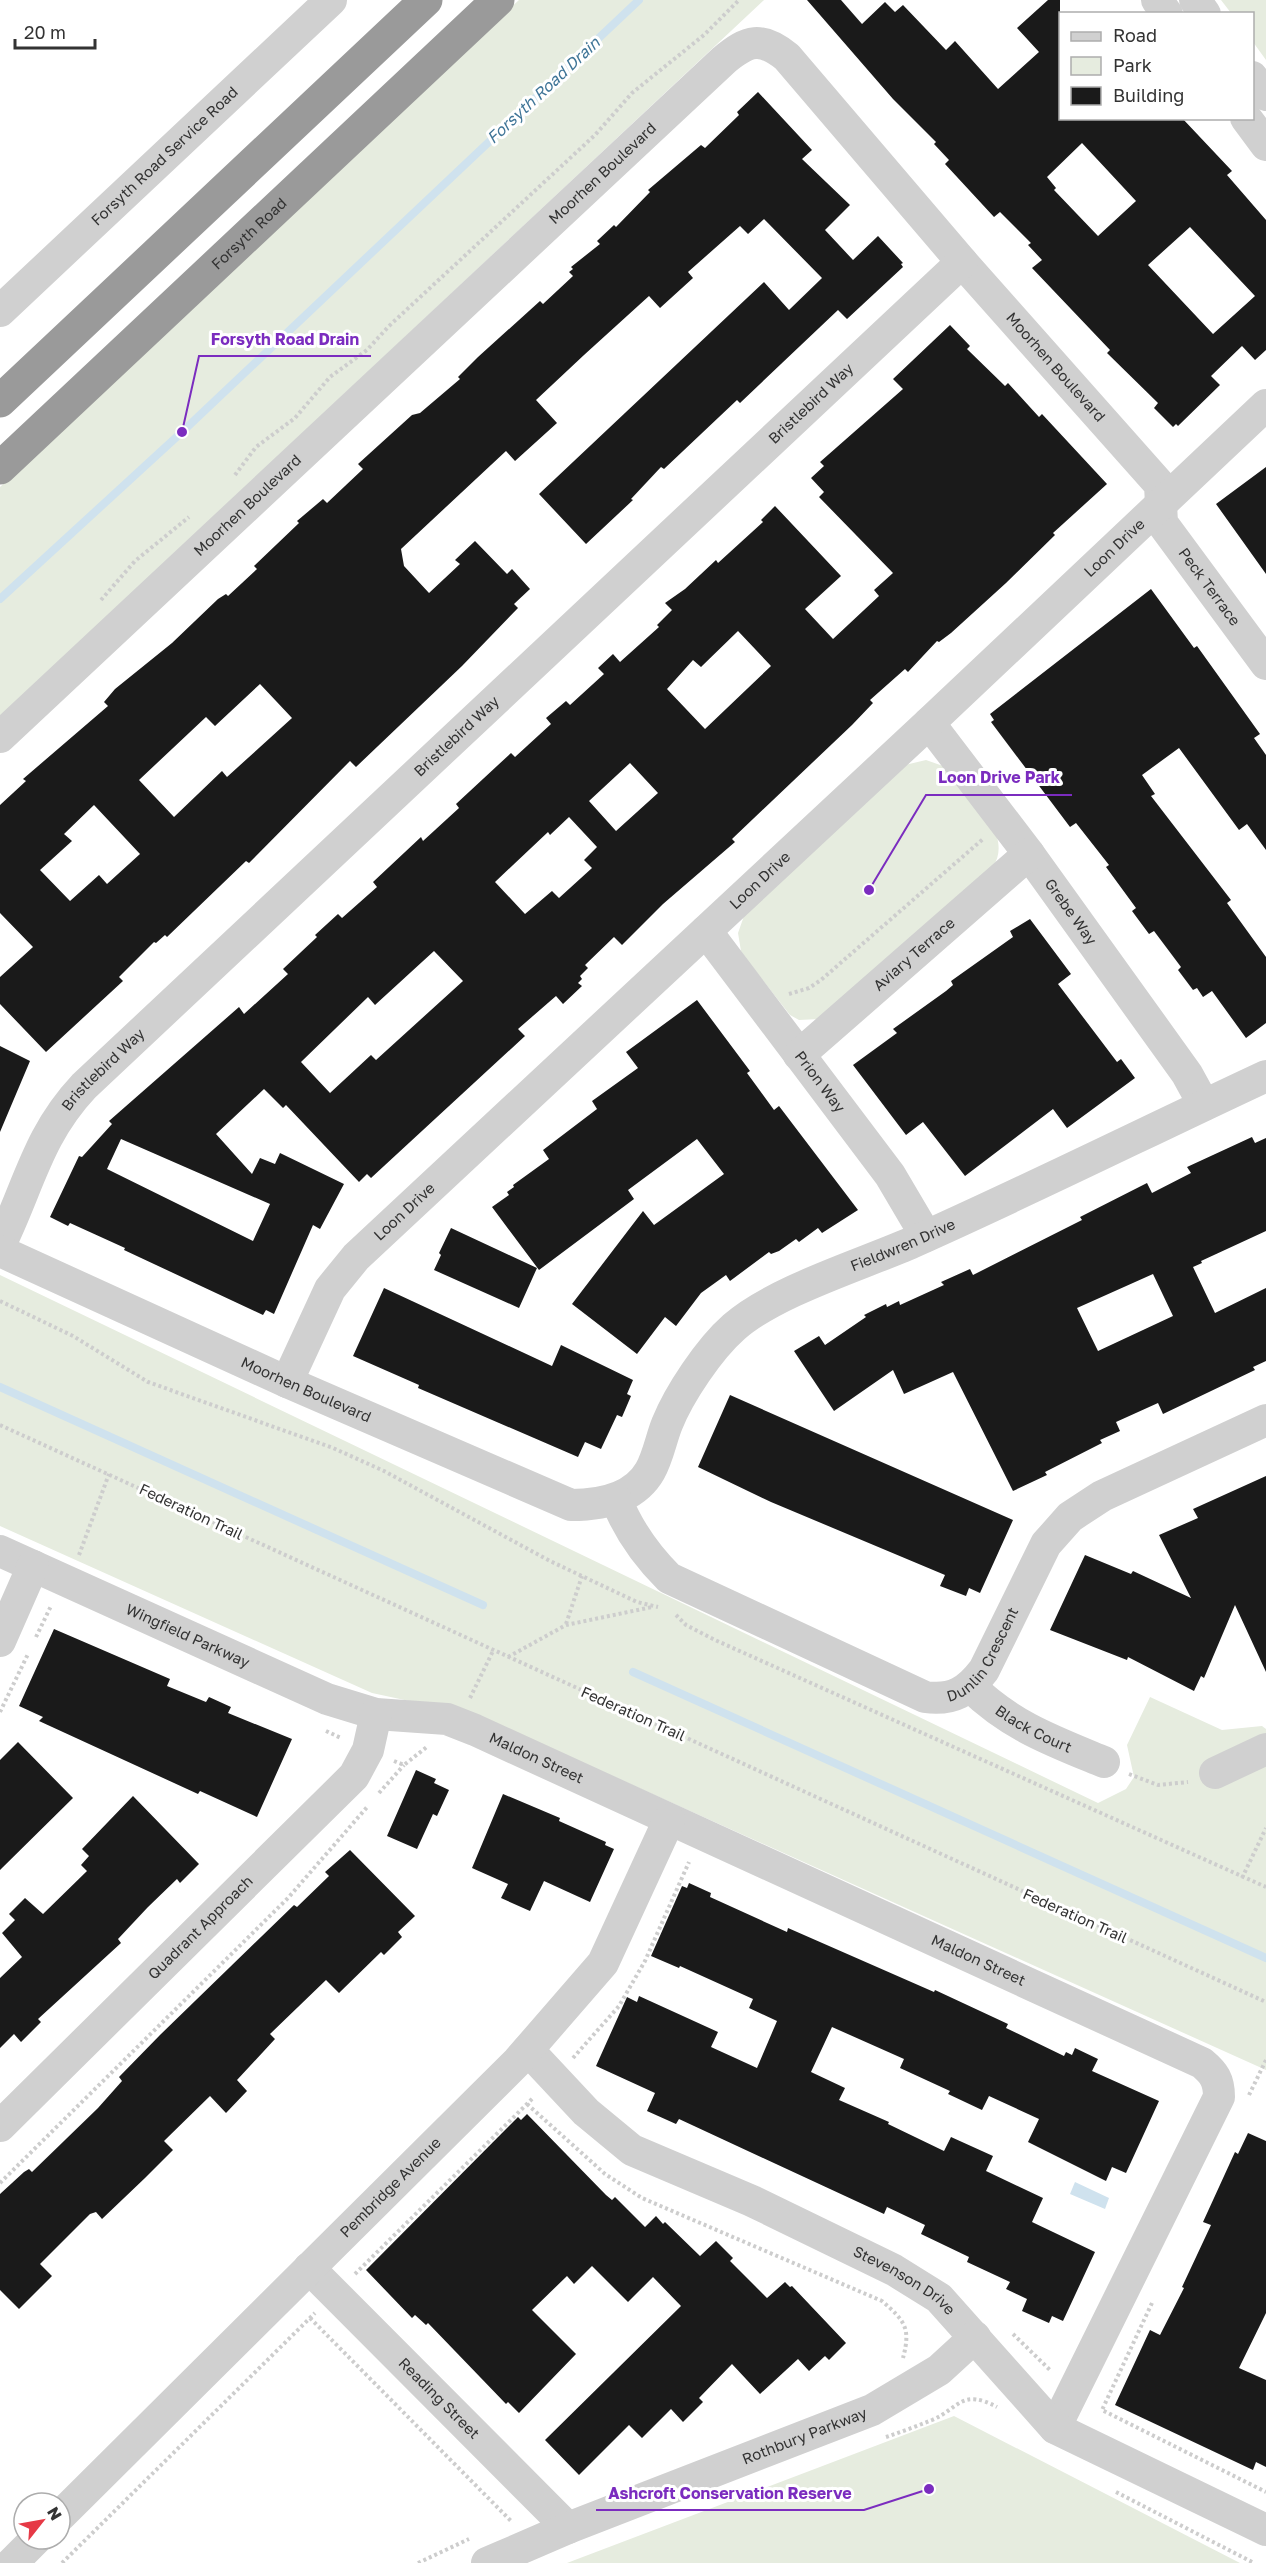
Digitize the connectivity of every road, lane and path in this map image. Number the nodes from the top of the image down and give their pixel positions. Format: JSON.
{"nodes":[{"id":1,"x":331,"y":0,"type":"edge"},
{"id":2,"x":426,"y":0,"type":"edge"},
{"id":3,"x":498,"y":0,"type":"edge"},
{"id":4,"x":739,"y":0,"type":"edge"},
{"id":5,"x":1254,"y":80,"type":"edge"},
{"id":6,"x":1266,"y":96,"type":"edge"},
{"id":7,"x":1247,"y":120,"type":"edge"},
{"id":8,"x":1266,"y":145,"type":"edge"},
{"id":9,"x":962,"y":262,"type":"junction"},
{"id":10,"x":0,"y":311,"type":"edge"},
{"id":11,"x":0,"y":400,"type":"edge"},
{"id":12,"x":1266,"y":405,"type":"edge"},
{"id":13,"x":0,"y":468,"type":"edge"},
{"id":14,"x":231,"y":480,"type":"dead end"},
{"id":15,"x":1160,"y":505,"type":"junction"},
{"id":16,"x":191,"y":515,"type":"dead end"},
{"id":17,"x":93,"y":609,"type":"dead end"},
{"id":18,"x":1266,"y":664,"type":"edge"},
{"id":19,"x":929,"y":723,"type":"junction"},
{"id":20,"x":0,"y":737,"type":"edge"},
{"id":21,"x":984,"y":839,"type":"dead end"},
{"id":22,"x":1029,"y":854,"type":"junction"},
{"id":23,"x":706,"y":931,"type":"junction"},
{"id":24,"x":765,"y":1010,"type":"junction"},
{"id":25,"x":799,"y":1055,"type":"junction"},
{"id":26,"x":1266,"y":1077,"type":"edge"},
{"id":27,"x":1204,"y":1105,"type":"junction"},
{"id":28,"x":926,"y":1236,"type":"junction"},
{"id":29,"x":0,"y":1245,"type":"edge"},
{"id":30,"x":0,"y":1251,"type":"edge"},
{"id":31,"x":0,"y":1301,"type":"edge"},
{"id":32,"x":287,"y":1382,"type":"junction"},
{"id":33,"x":1266,"y":1420,"type":"edge"},
{"id":34,"x":0,"y":1425,"type":"edge"},
{"id":35,"x":109,"y":1474,"type":"junction"},
{"id":36,"x":616,"y":1499,"type":"junction"},
{"id":37,"x":0,"y":1551,"type":"edge"},
{"id":38,"x":582,"y":1576,"type":"junction"},
{"id":39,"x":28,"y":1579,"type":"junction"},
{"id":40,"x":65,"y":1597,"type":"junction"},
{"id":41,"x":655,"y":1606,"type":"junction"},
{"id":42,"x":51,"y":1607,"type":"junction"},
{"id":43,"x":667,"y":1609,"type":"dead end"},
{"id":44,"x":672,"y":1612,"type":"dead end"},
{"id":45,"x":566,"y":1625,"type":"junction"},
{"id":46,"x":35,"y":1638,"type":"dead end"},
{"id":47,"x":0,"y":1641,"type":"edge"},
{"id":48,"x":30,"y":1649,"type":"dead end"},
{"id":49,"x":493,"y":1651,"type":"junction"},
{"id":50,"x":507,"y":1657,"type":"junction"},
{"id":51,"x":971,"y":1687,"type":"junction"},
{"id":52,"x":0,"y":1713,"type":"edge"},
{"id":53,"x":376,"y":1714,"type":"junction"},
{"id":54,"x":458,"y":1723,"type":"junction"},
{"id":55,"x":322,"y":1730,"type":"dead end"},
{"id":56,"x":342,"y":1745,"type":"dead end"},
{"id":57,"x":1266,"y":1749,"type":"edge"},
{"id":58,"x":1104,"y":1762,"type":"joint"},
{"id":59,"x":404,"y":1765,"type":"dead end"},
{"id":60,"x":1215,"y":1773,"type":"joint"},
{"id":61,"x":669,"y":1820,"type":"junction"},
{"id":62,"x":1266,"y":1828,"type":"edge"},
{"id":63,"x":688,"y":1862,"type":"dead end"},
{"id":64,"x":1242,"y":1878,"type":"junction"},
{"id":65,"x":1266,"y":1887,"type":"edge"},
{"id":66,"x":1266,"y":2002,"type":"edge"},
{"id":67,"x":528,"y":2050,"type":"junction"},
{"id":68,"x":1266,"y":2060,"type":"edge"},
{"id":69,"x":570,"y":2062,"type":"dead end"},
{"id":70,"x":526,"y":2104,"type":"dead end"},
{"id":71,"x":1244,"y":2105,"type":"dead end"},
{"id":72,"x":0,"y":2126,"type":"edge"},
{"id":73,"x":0,"y":2183,"type":"edge"},
{"id":74,"x":309,"y":2268,"type":"junction"},
{"id":75,"x":1153,"y":2301,"type":"dead end"},
{"id":76,"x":310,"y":2318,"type":"dead end"},
{"id":77,"x":1008,"y":2329,"type":"dead end"},
{"id":78,"x":975,"y":2337,"type":"junction"},
{"id":79,"x":902,"y":2364,"type":"dead end"},
{"id":80,"x":1058,"y":2378,"type":"dead end"},
{"id":81,"x":1003,"y":2411,"type":"dead end"},
{"id":82,"x":1055,"y":2427,"type":"junction"},
{"id":83,"x":879,"y":2440,"type":"dead end"},
{"id":84,"x":1110,"y":2490,"type":"dead end"},
{"id":85,"x":1266,"y":2492,"type":"edge"},
{"id":86,"x":72,"y":2504,"type":"edge"},
{"id":87,"x":558,"y":2518,"type":"junction"},
{"id":88,"x":512,"y":2523,"type":"junction"},
{"id":89,"x":502,"y":2526,"type":"dead end"},
{"id":90,"x":1266,"y":2530,"type":"edge"},
{"id":91,"x":480,"y":2550,"type":"edge"},
{"id":92,"x":24,"y":2551,"type":"edge"},
{"id":93,"x":12,"y":2563,"type":"edge"},
{"id":94,"x":418,"y":2563,"type":"edge"},
{"id":95,"x":1254,"y":2563,"type":"edge"}],
"edges":[{"from":1,"to":10,"type":"street","name":"Forsyth Road Service Road"},
{"from":2,"to":11,"type":"highway"},
{"from":3,"to":13,"type":"highway","name":"Forsyth Road"},
{"from":4,"to":14,"type":"path"},
{"from":5,"to":6,"type":"street"},
{"from":7,"to":8,"type":"street"},
{"from":9,"to":15,"type":"street","name":"Moorhen Boulevard"},
{"from":9,"to":20,"type":"street","name":"Moorhen Boulevard"},
{"from":9,"to":29,"type":"street","name":"Bristlebird Way"},
{"from":12,"to":15,"type":"street","name":"Loon Drive"},
{"from":15,"to":18,"type":"street","name":"Peck Terrace"},
{"from":15,"to":19,"type":"street","name":"Loon Drive"},
{"from":16,"to":17,"type":"path"},
{"from":19,"to":22,"type":"street","name":"Grebe Way"},
{"from":19,"to":23,"type":"street","name":"Loon Drive"},
{"from":21,"to":24,"type":"path"},
{"from":22,"to":25,"type":"street","name":"Aviary Terrace"},
{"from":22,"to":27,"type":"street","name":"Grebe Way"},
{"from":23,"to":24,"type":"street","name":"Prion Way"},
{"from":23,"to":32,"type":"street","name":"Loon Drive"},
{"from":24,"to":25,"type":"street","name":"Prion Way"},
{"from":25,"to":28,"type":"street","name":"Prion Way"},
{"from":26,"to":27,"type":"street","name":"Fieldwren Drive"},
{"from":27,"to":28,"type":"street","name":"Fieldwren Drive"},
{"from":28,"to":36,"type":"street","name":"Fieldwren Drive"},
{"from":30,"to":32,"type":"street","name":"Moorhen Boulevard"},
{"from":31,"to":38,"type":"path"},
{"from":32,"to":36,"type":"street","name":"Moorhen Boulevard"},
{"from":33,"to":51,"type":"street","name":"Dunlin Crescent"},
{"from":34,"to":35,"type":"path","name":"Federation Trail"},
{"from":35,"to":40,"type":"path"},
{"from":35,"to":49,"type":"path","name":"Federation Trail"},
{"from":36,"to":51,"type":"street","name":"Dunlin Crescent"},
{"from":37,"to":39,"type":"street","name":"Wingfield Parkway"},
{"from":38,"to":41,"type":"path"},
{"from":38,"to":45,"type":"path"},
{"from":39,"to":40,"type":"street","name":"Wingfield Parkway"},
{"from":39,"to":42,"type":"path"},
{"from":39,"to":47,"type":"street"},
{"from":40,"to":42,"type":"path"},
{"from":40,"to":42,"type":"path"},
{"from":40,"to":53,"type":"street","name":"Wingfield Parkway"},
{"from":41,"to":43,"type":"path"},
{"from":41,"to":45,"type":"path"},
{"from":42,"to":46,"type":"path"},
{"from":44,"to":64,"type":"path"},
{"from":45,"to":50,"type":"path"},
{"from":48,"to":52,"type":"path"},
{"from":49,"to":50,"type":"path","name":"Federation Trail"},
{"from":49,"to":54,"type":"path"},
{"from":50,"to":66,"type":"path","name":"Federation Trail"},
{"from":51,"to":58,"type":"street","name":"Black Court"},
{"from":53,"to":54,"type":"street","name":"Maldon Street"},
{"from":53,"to":72,"type":"street","name":"Quadrant Approach"},
{"from":54,"to":61,"type":"street","name":"Maldon Street"},
{"from":55,"to":56,"type":"path"},
{"from":57,"to":60,"type":"street"},
{"from":58,"to":60,"type":"path"},
{"from":59,"to":73,"type":"path"},
{"from":61,"to":67,"type":"street","name":"Pembridge Avenue"},
{"from":61,"to":82,"type":"street","name":"Maldon Street"},
{"from":62,"to":64,"type":"path"},
{"from":63,"to":69,"type":"path"},
{"from":64,"to":65,"type":"path"},
{"from":67,"to":74,"type":"street","name":"Pembridge Avenue"},
{"from":67,"to":78,"type":"street","name":"Stevenson Drive"},
{"from":68,"to":71,"type":"path"},
{"from":70,"to":79,"type":"path"},
{"from":74,"to":86,"type":"street","name":"Pembridge Avenue"},
{"from":74,"to":87,"type":"street","name":"Reading Street"},
{"from":75,"to":85,"type":"path"},
{"from":76,"to":88,"type":"path"},
{"from":77,"to":80,"type":"path"},
{"from":78,"to":82,"type":"street","name":"Stevenson Drive"},
{"from":78,"to":87,"type":"street","name":"Rothbury Parkway"},
{"from":81,"to":83,"type":"path"},
{"from":82,"to":90,"type":"street","name":"Stevenson Drive"},
{"from":84,"to":95,"type":"path"},
{"from":87,"to":88,"type":"path"},
{"from":87,"to":91,"type":"street","name":"Rothbury Parkway"},
{"from":88,"to":89,"type":"path"},
{"from":91,"to":94,"type":"path"},
{"from":92,"to":93,"type":"street"}]}
